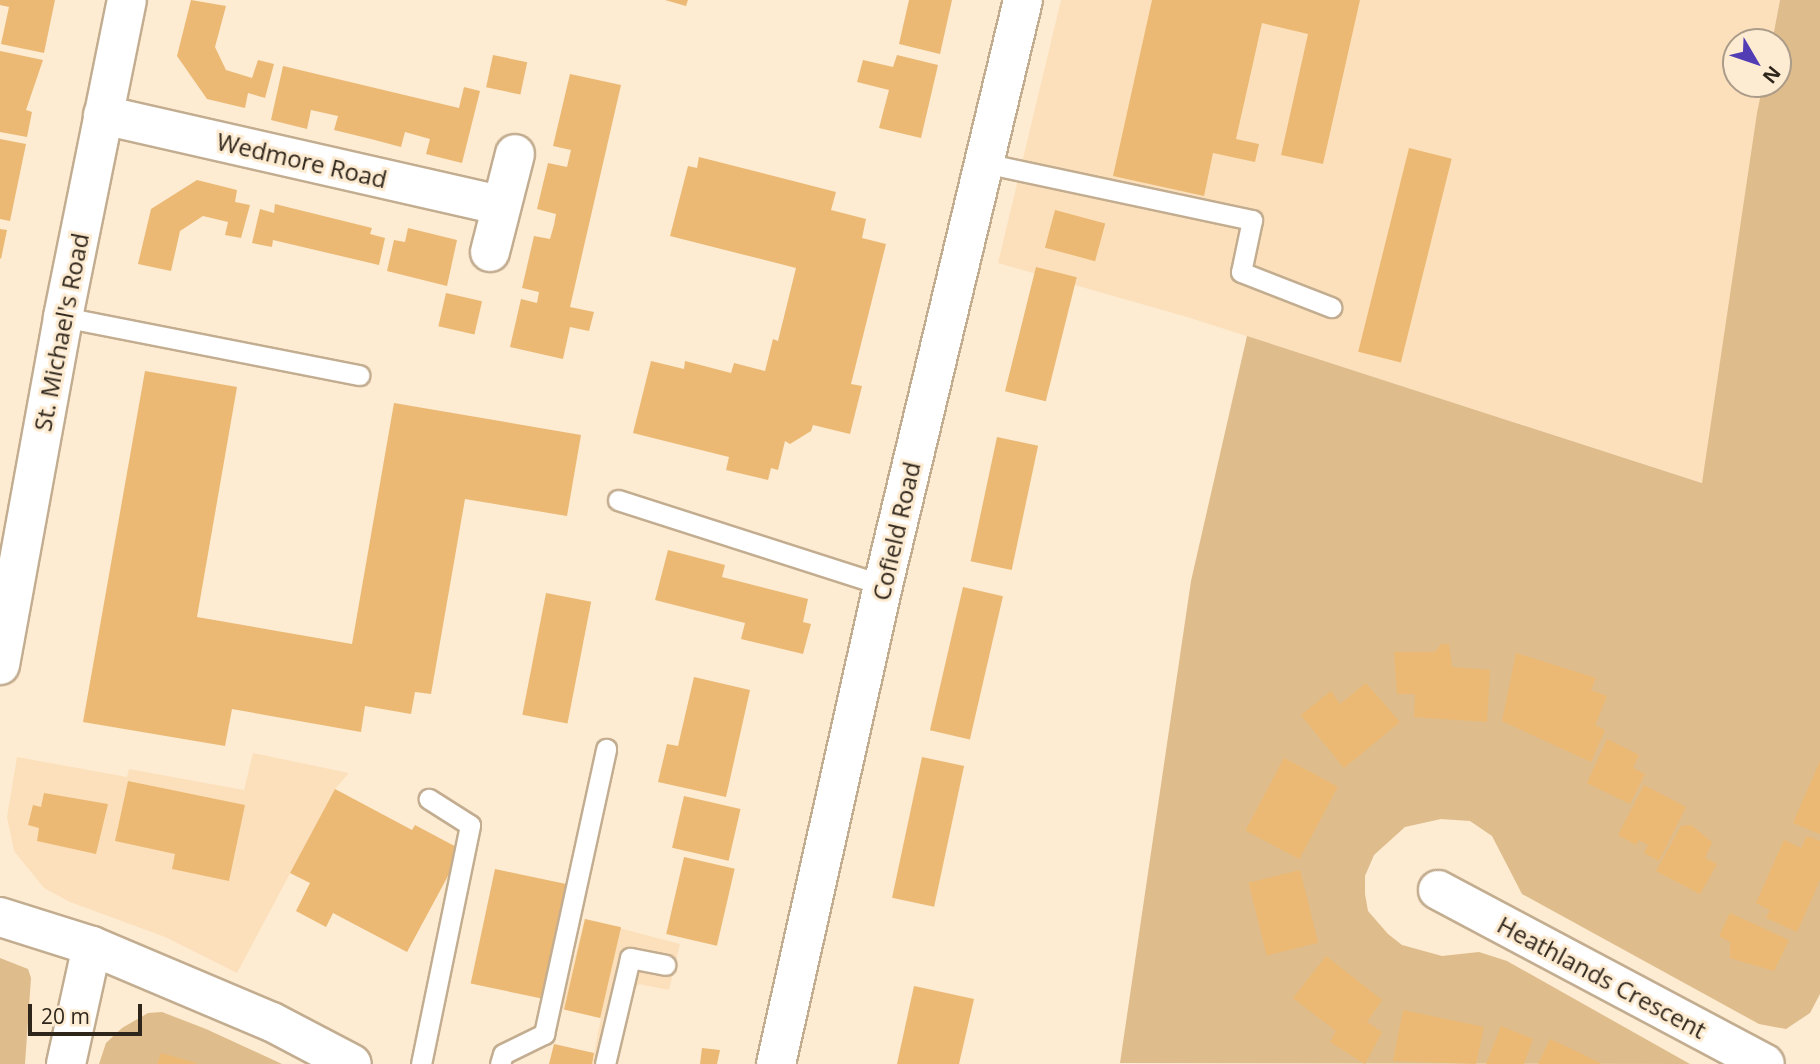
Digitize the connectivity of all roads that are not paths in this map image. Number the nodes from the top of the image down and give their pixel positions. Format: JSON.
{"nodes":[{"id":1,"x":127,"y":0,"type":"edge"},
{"id":2,"x":1023,"y":0,"type":"edge"},
{"id":3,"x":103,"y":115,"type":"junction"},
{"id":4,"x":515,"y":154,"type":"dead end"},
{"id":5,"x":984,"y":163,"type":"junction"},
{"id":6,"x":500,"y":205,"type":"junction"},
{"id":7,"x":490,"y":252,"type":"dead end"},
{"id":8,"x":1331,"y":307,"type":"dead end"},
{"id":9,"x":63,"y":317,"type":"junction"},
{"id":10,"x":359,"y":375,"type":"dead end"},
{"id":11,"x":618,"y":500,"type":"dead end"},
{"id":12,"x":883,"y":585,"type":"junction"},
{"id":13,"x":0,"y":665,"type":"edge"},
{"id":14,"x":606,"y":749,"type":"dead end"},
{"id":15,"x":429,"y":799,"type":"dead end"},
{"id":16,"x":1438,"y":890,"type":"dead end"},
{"id":17,"x":0,"y":917,"type":"edge"},
{"id":18,"x":92,"y":946,"type":"junction"},
{"id":19,"x":665,"y":965,"type":"dead end"},
{"id":20,"x":66,"y":1064,"type":"edge"},
{"id":21,"x":352,"y":1064,"type":"edge"},
{"id":22,"x":421,"y":1064,"type":"edge"},
{"id":23,"x":500,"y":1064,"type":"edge"},
{"id":24,"x":605,"y":1064,"type":"edge"},
{"id":25,"x":776,"y":1064,"type":"edge"},
{"id":26,"x":1765,"y":1064,"type":"edge"}],
"edges":[{"from":1,"to":3,"type":"street","name":"St. Michael's Road"},
{"from":2,"to":5,"type":"street","name":"Cofield Road"},
{"from":3,"to":6,"type":"street","name":"Wedmore Road"},
{"from":3,"to":9,"type":"street","name":"St. Michael's Road"},
{"from":4,"to":6,"type":"street"},
{"from":5,"to":8,"type":"lane"},
{"from":5,"to":12,"type":"street","name":"Cofield Road"},
{"from":6,"to":7,"type":"street"},
{"from":9,"to":10,"type":"lane"},
{"from":9,"to":13,"type":"street","name":"St. Michael's Road"},
{"from":11,"to":12,"type":"lane"},
{"from":12,"to":25,"type":"street","name":"Cofield Road"},
{"from":14,"to":23,"type":"lane"},
{"from":15,"to":22,"type":"lane"},
{"from":16,"to":26,"type":"street","name":"Heathlands Crescent"},
{"from":17,"to":18,"type":"street"},
{"from":18,"to":20,"type":"street"},
{"from":18,"to":21,"type":"street"},
{"from":19,"to":24,"type":"lane"}]}
